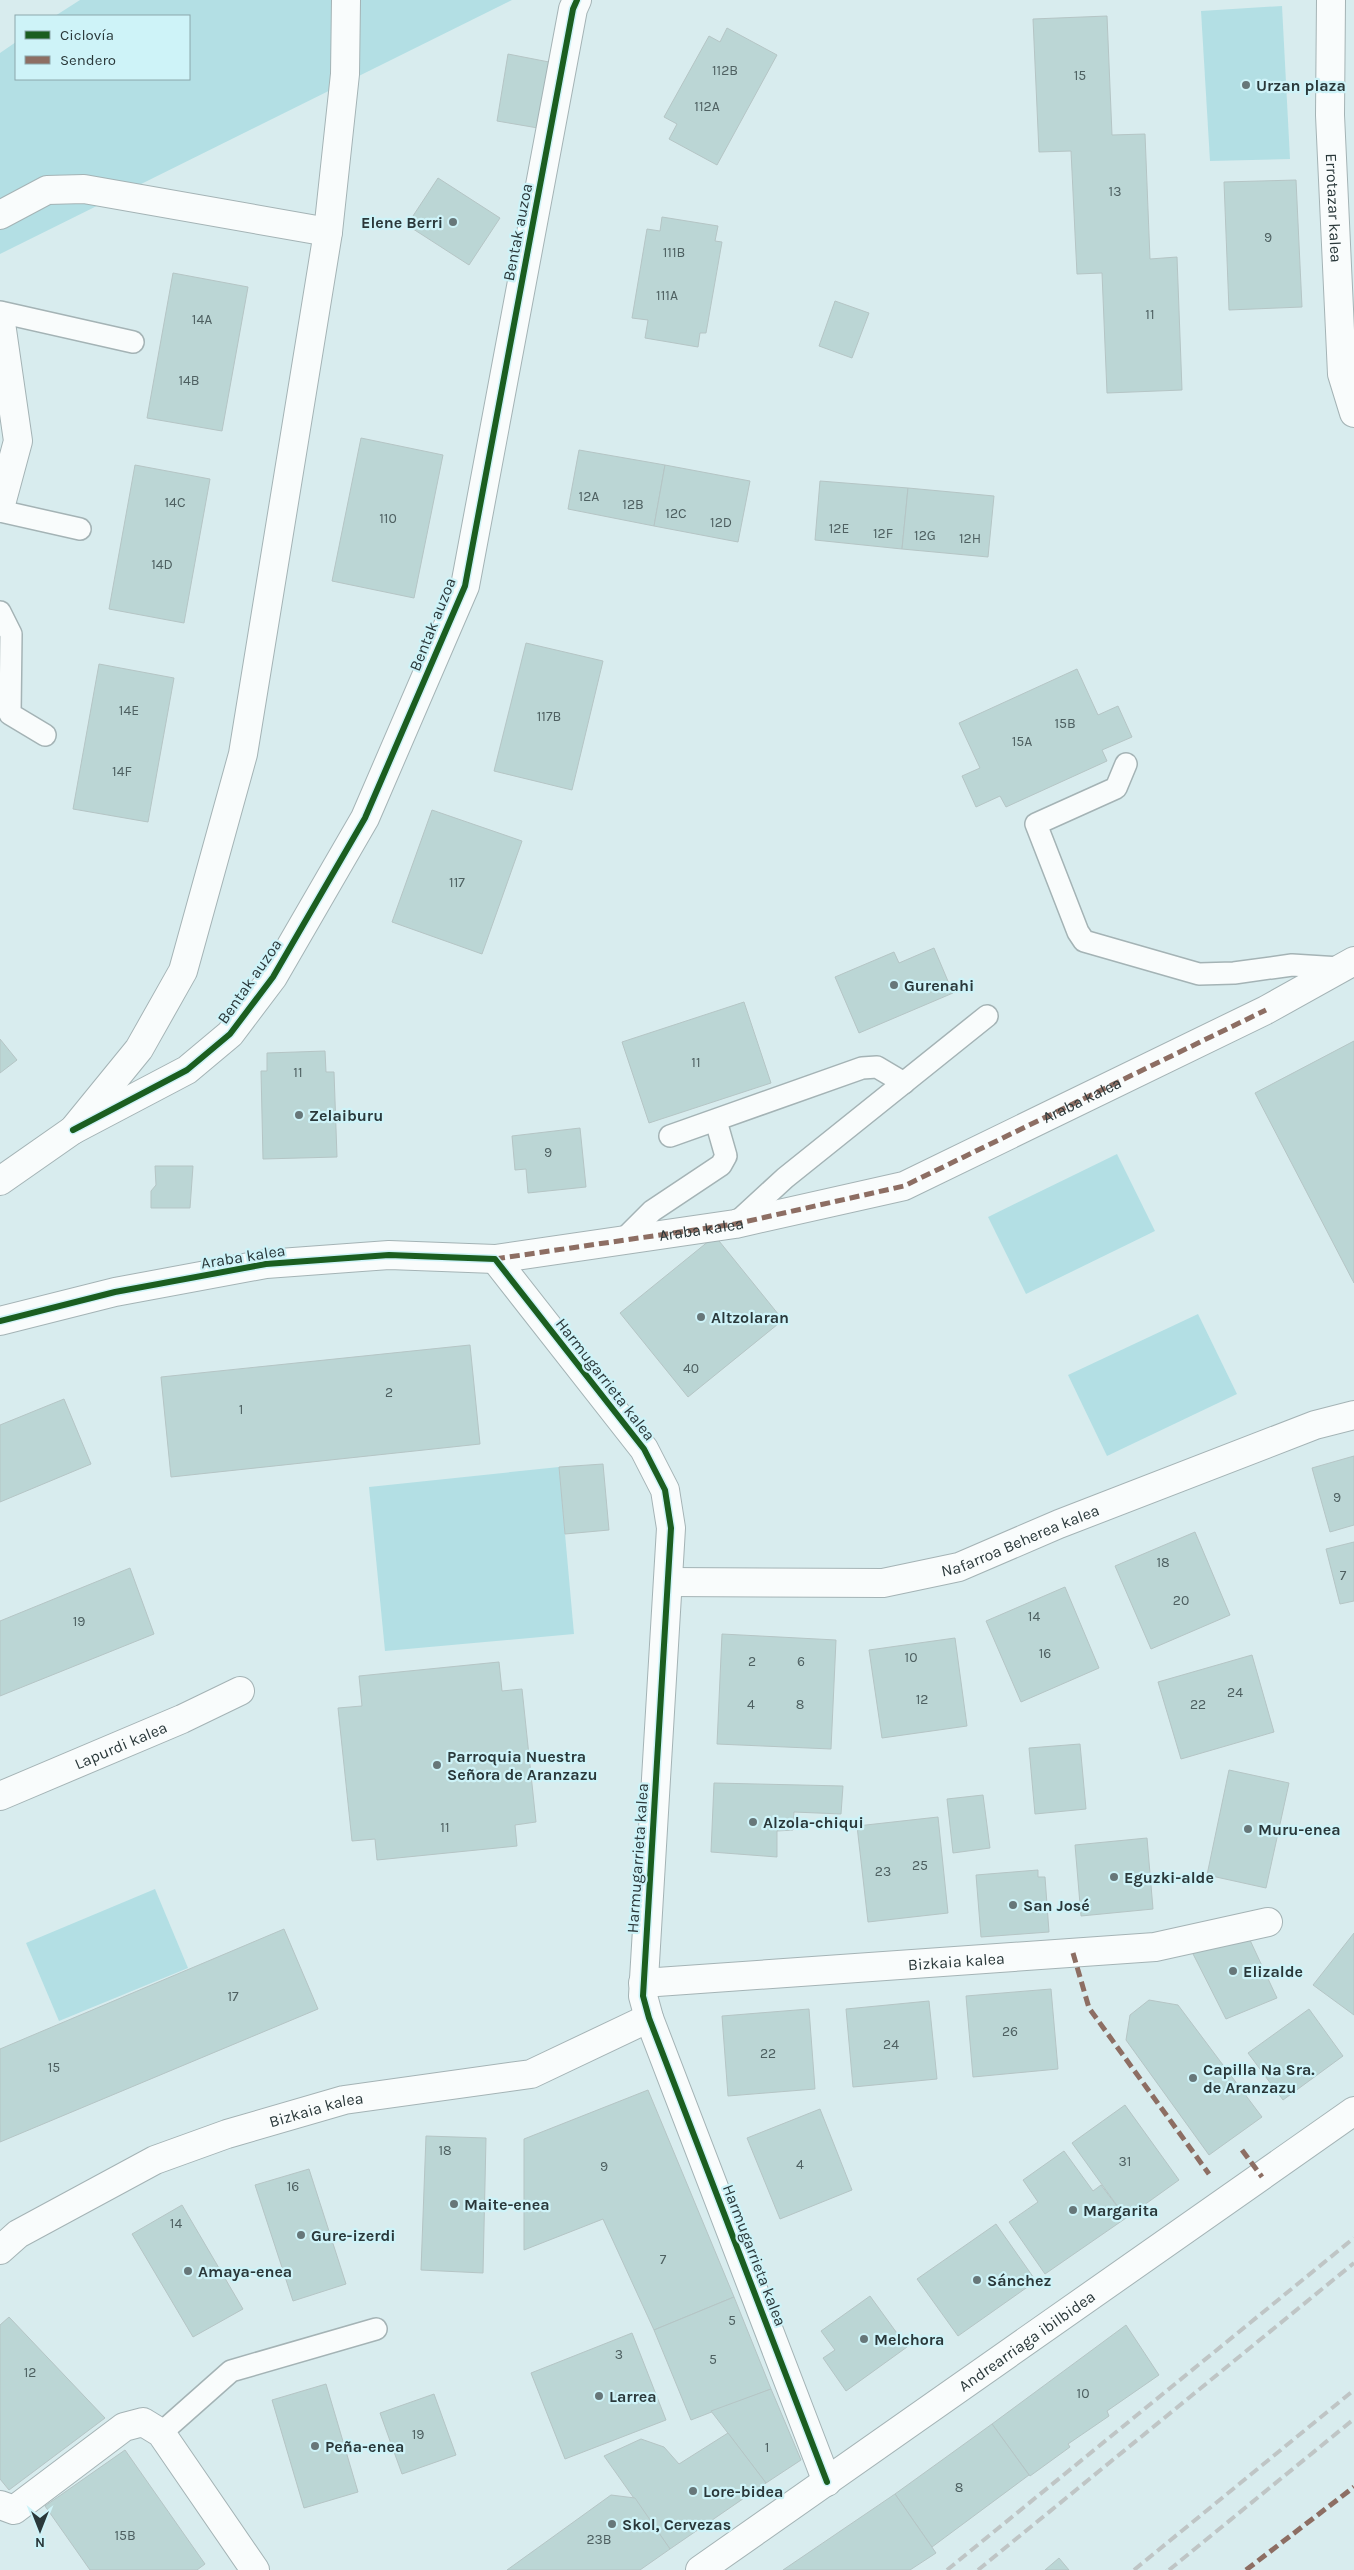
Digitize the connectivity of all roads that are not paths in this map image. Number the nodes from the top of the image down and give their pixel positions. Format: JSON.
{"nodes":[{"id":1,"x":346,"y":0,"type":"edge"},
{"id":2,"x":577,"y":0,"type":"edge"},
{"id":3,"x":1331,"y":0,"type":"edge"},
{"id":4,"x":0,"y":215,"type":"edge"},
{"id":5,"x":328,"y":232,"type":"junction"},
{"id":6,"x":0,"y":312,"type":"edge"},
{"id":7,"x":0,"y":316,"type":"edge"},
{"id":8,"x":133,"y":342,"type":"dead end"},
{"id":9,"x":1354,"y":413,"type":"edge"},
{"id":10,"x":0,"y":510,"type":"edge"},
{"id":11,"x":80,"y":529,"type":"dead end"},
{"id":12,"x":0,"y":612,"type":"edge"},
{"id":13,"x":44,"y":735,"type":"dead end"},
{"id":14,"x":1126,"y":764,"type":"dead end"},
{"id":15,"x":1347,"y":965,"type":"edge"},
{"id":16,"x":987,"y":1016,"type":"dead end"},
{"id":17,"x":904,"y":1083,"type":"junction"},
{"id":18,"x":716,"y":1121,"type":"junction"},
{"id":19,"x":73,"y":1130,"type":"junction"},
{"id":20,"x":670,"y":1136,"type":"dead end"},
{"id":21,"x":0,"y":1181,"type":"edge"},
{"id":22,"x":735,"y":1224,"type":"junction"},
{"id":23,"x":622,"y":1241,"type":"junction"},
{"id":24,"x":495,"y":1259,"type":"junction"},
{"id":25,"x":0,"y":1321,"type":"edge"},
{"id":26,"x":1354,"y":1415,"type":"edge"},
{"id":27,"x":668,"y":1582,"type":"junction"},
{"id":28,"x":240,"y":1691,"type":"dead end"},
{"id":29,"x":0,"y":1796,"type":"edge"},
{"id":30,"x":1268,"y":1922,"type":"dead end"},
{"id":31,"x":643,"y":1983,"type":"junction"},
{"id":32,"x":649,"y":2018,"type":"junction"},
{"id":33,"x":1354,"y":2111,"type":"edge"},
{"id":34,"x":0,"y":2250,"type":"edge"},
{"id":35,"x":376,"y":2329,"type":"dead end"},
{"id":36,"x":161,"y":2433,"type":"junction"},
{"id":37,"x":827,"y":2482,"type":"junction"},
{"id":38,"x":0,"y":2505,"type":"edge"},
{"id":39,"x":255,"y":2570,"type":"edge"},
{"id":40,"x":700,"y":2570,"type":"edge"}],
"edges":[{"from":1,"to":5,"type":"street","name":"Bentak auzoa"},
{"from":2,"to":19,"type":"street","name":"Bentak auzoa"},
{"from":3,"to":9,"type":"street","name":"Errotazar kalea"},
{"from":4,"to":5,"type":"street"},
{"from":5,"to":19,"type":"street","name":"Bentak auzoa"},
{"from":6,"to":8,"type":"lane"},
{"from":7,"to":10,"type":"street"},
{"from":10,"to":11,"type":"lane"},
{"from":12,"to":13,"type":"lane"},
{"from":14,"to":15,"type":"lane"},
{"from":15,"to":22,"type":"street","name":"Araba kalea"},
{"from":16,"to":17,"type":"lane"},
{"from":17,"to":18,"type":"lane"},
{"from":17,"to":22,"type":"lane"},
{"from":18,"to":20,"type":"lane"},
{"from":18,"to":23,"type":"lane"},
{"from":19,"to":21,"type":"street","name":"Bentak auzoa"},
{"from":22,"to":23,"type":"street","name":"Araba kalea"},
{"from":23,"to":24,"type":"street","name":"Araba kalea"},
{"from":24,"to":25,"type":"street","name":"Araba kalea"},
{"from":24,"to":27,"type":"street","name":"Harmugarrieta kalea"},
{"from":26,"to":27,"type":"street","name":"Nafarroa Beherea kalea"},
{"from":27,"to":31,"type":"street","name":"Harmugarrieta kalea"},
{"from":28,"to":29,"type":"street","name":"Lapurdi kalea"},
{"from":30,"to":31,"type":"street","name":"Bizkaia kalea"},
{"from":31,"to":32,"type":"street","name":"Harmugarrieta kalea"},
{"from":32,"to":34,"type":"street","name":"Bizkaia kalea"},
{"from":32,"to":37,"type":"street","name":"Harmugarrieta kalea"},
{"from":33,"to":37,"type":"street","name":"Andrearriaga ibilbidea"},
{"from":35,"to":36,"type":"lane"},
{"from":36,"to":38,"type":"street"},
{"from":36,"to":39,"type":"street"},
{"from":37,"to":40,"type":"street","name":"Andrearriaga ibilbidea"}]}
